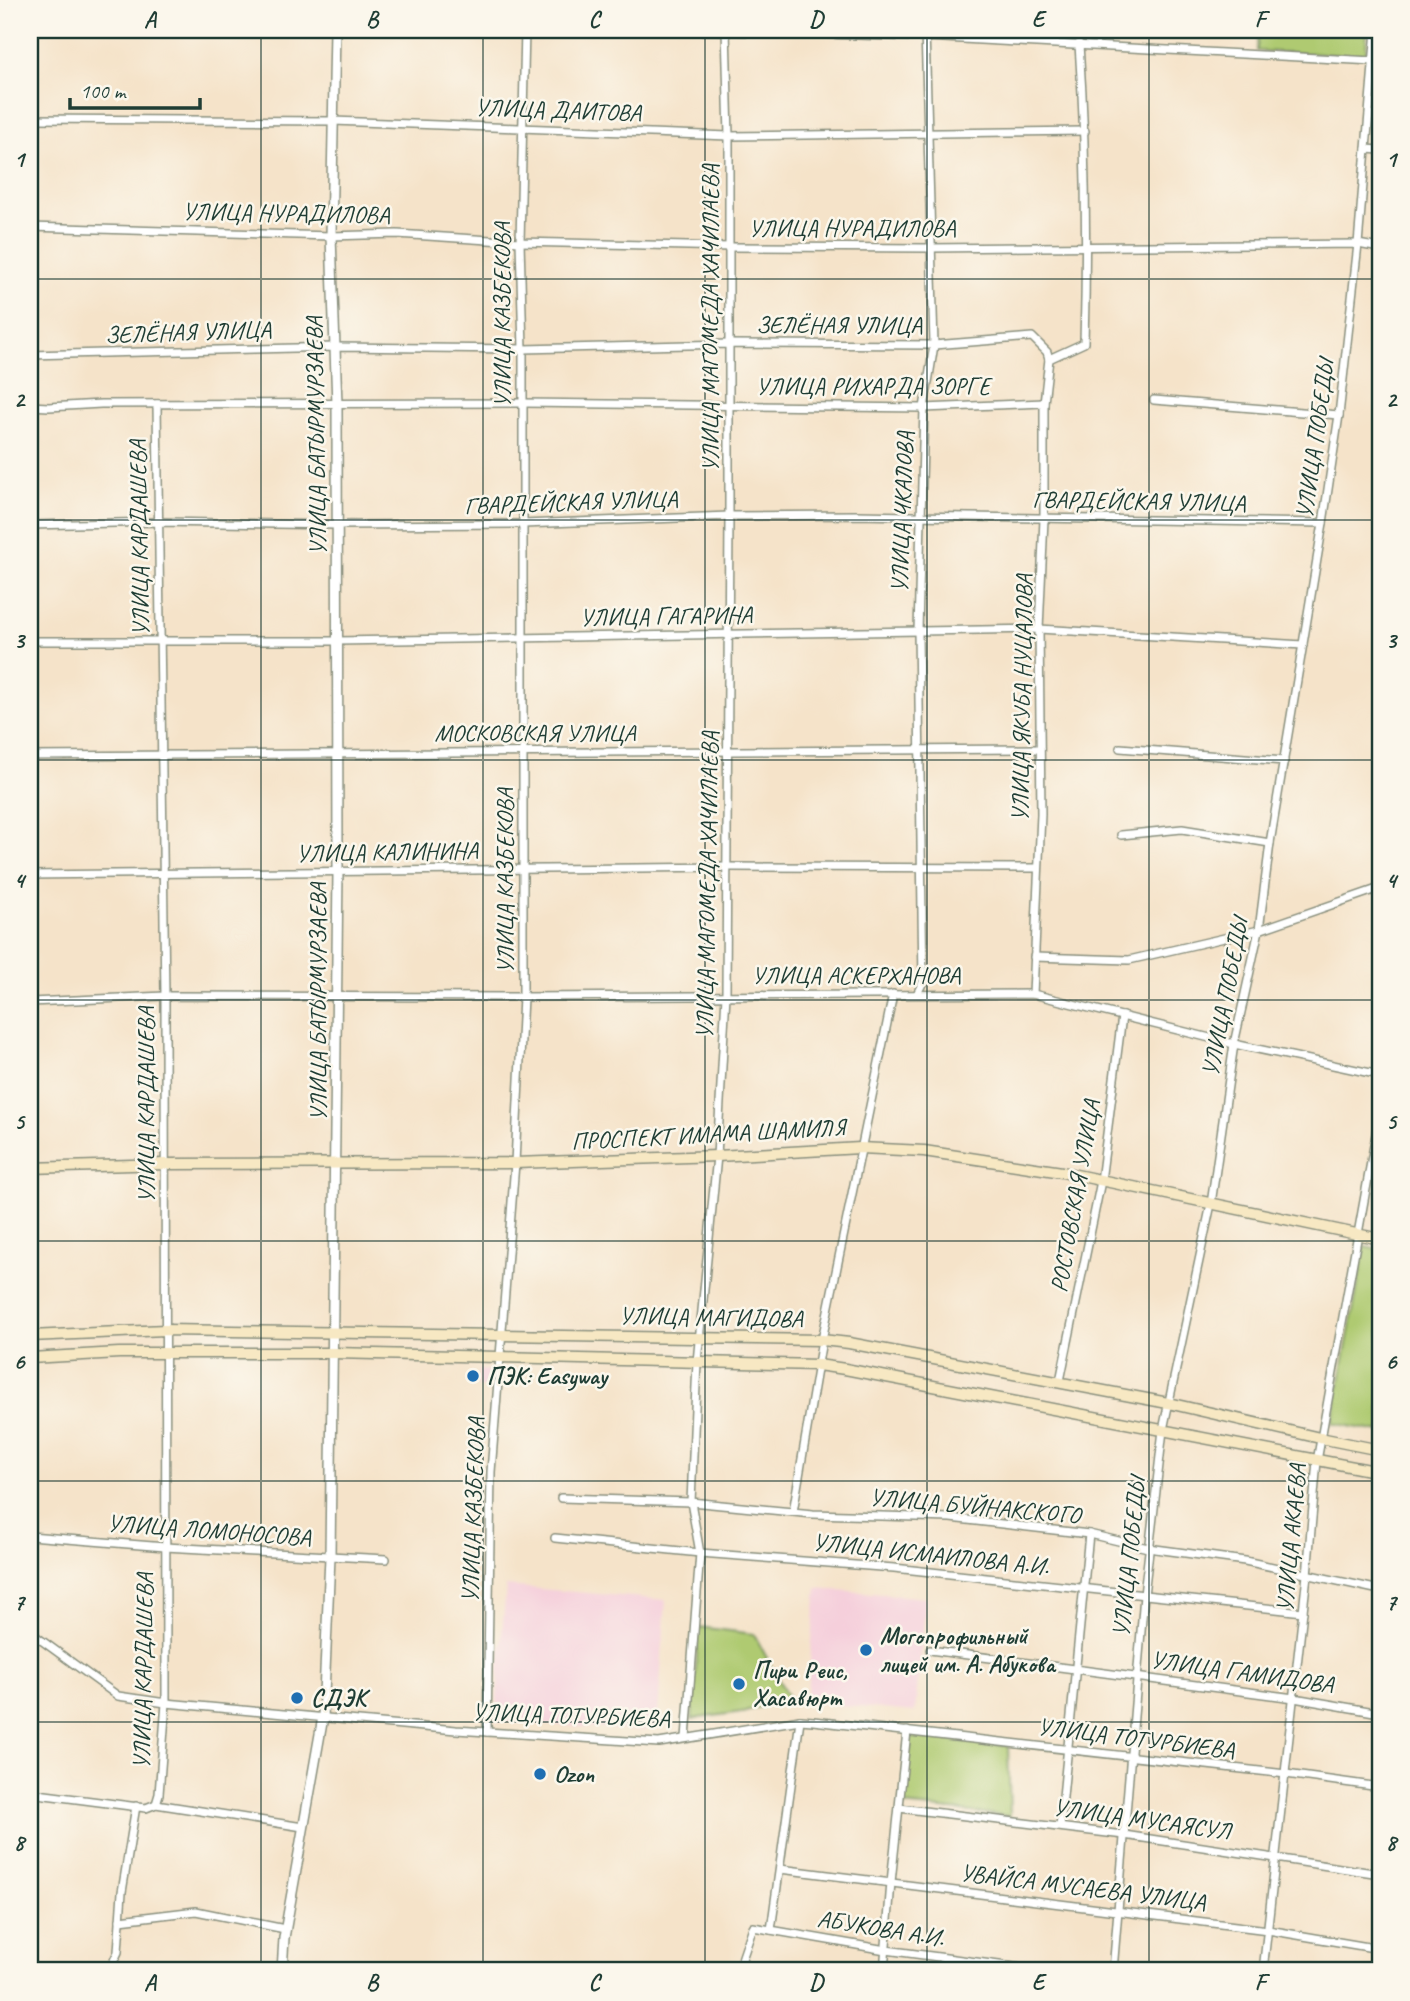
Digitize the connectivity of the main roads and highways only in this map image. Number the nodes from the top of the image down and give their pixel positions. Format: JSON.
{"nodes":[{"id":1,"x":30,"y":1168,"type":"edge"},
{"id":2,"x":1380,"y":1239,"type":"edge"},
{"id":3,"x":30,"y":1336,"type":"edge"},
{"id":4,"x":30,"y":1358,"type":"edge"},
{"id":5,"x":1380,"y":1450,"type":"edge"},
{"id":6,"x":1380,"y":1472,"type":"edge"}],
"edges":[{"from":1,"to":2,"type":"main road","name":"ПРОСПЕКТ ИМАМА ШАМИЛЯ"},
{"from":3,"to":5,"type":"main road","name":"УЛИЦА МАГИДОВА"},
{"from":4,"to":6,"type":"main road","name":"УЛИЦА МАГИДОВА"}]}
